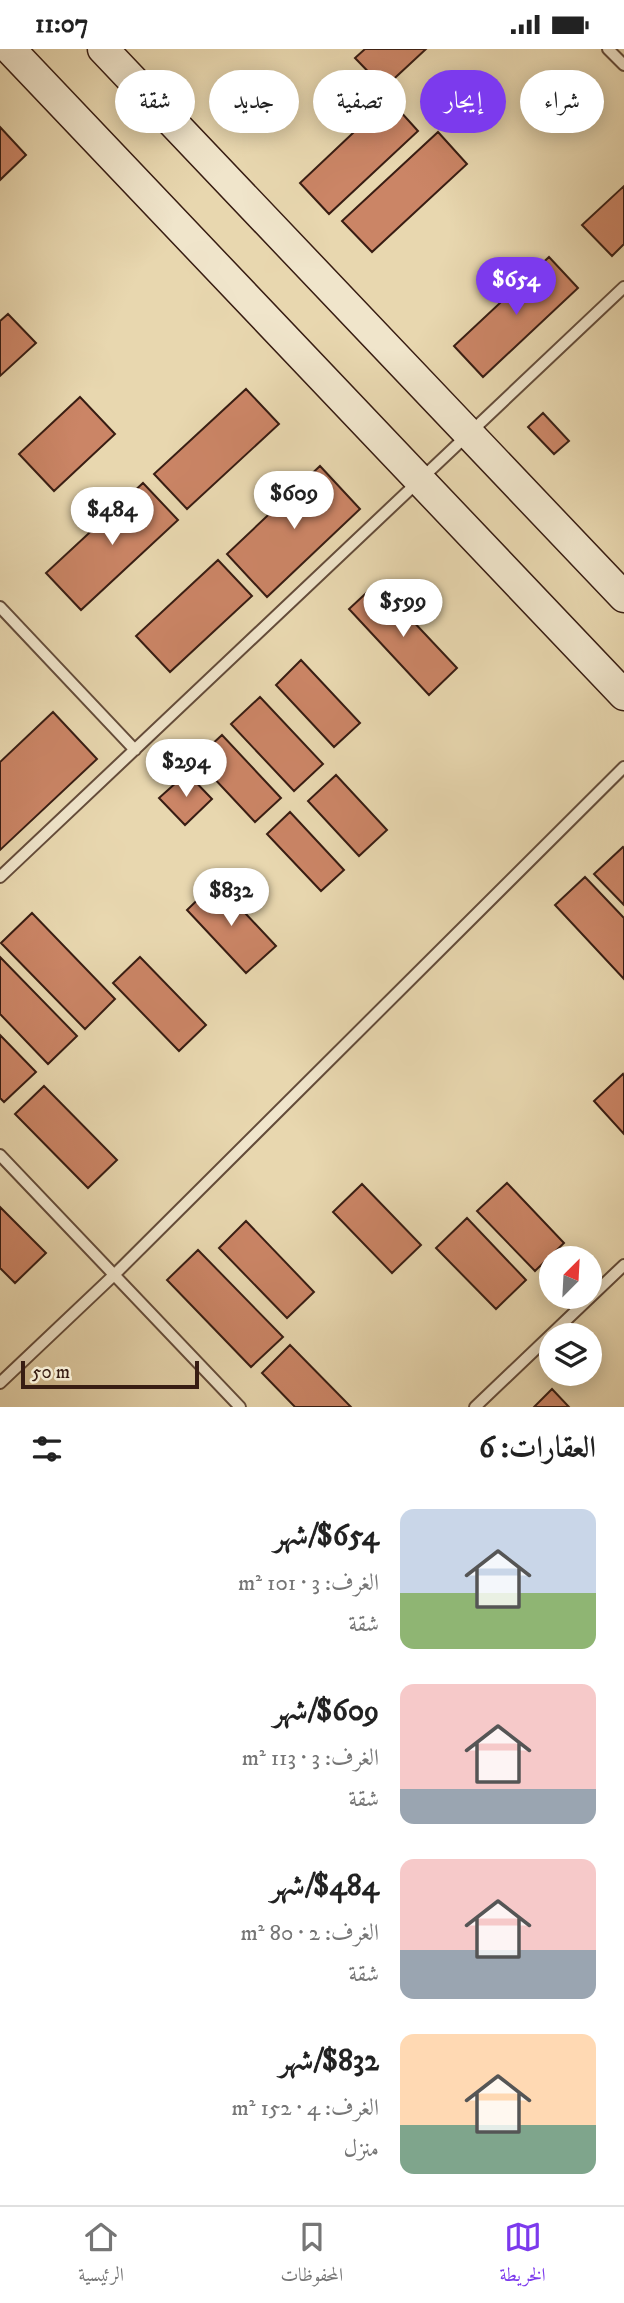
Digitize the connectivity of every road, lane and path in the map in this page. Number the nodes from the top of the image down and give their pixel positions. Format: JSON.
{"nodes":[{"id":1,"x":10,"y":49,"type":"edge"},
{"id":2,"x":103,"y":49,"type":"edge"},
{"id":3,"x":608,"y":49,"type":"edge"},
{"id":4,"x":624,"y":65,"type":"edge"},
{"id":5,"x":624,"y":288,"type":"edge"},
{"id":6,"x":469,"y":434,"type":"junction"},
{"id":7,"x":420,"y":480,"type":"junction"},
{"id":8,"x":624,"y":597,"type":"edge"},
{"id":9,"x":0,"y":607,"type":"edge"},
{"id":10,"x":624,"y":695,"type":"edge"},
{"id":11,"x":135,"y":750,"type":"junction"},
{"id":12,"x":624,"y":767,"type":"edge"},
{"id":13,"x":0,"y":877,"type":"edge"},
{"id":14,"x":0,"y":1155,"type":"edge"},
{"id":15,"x":624,"y":1265,"type":"edge"},
{"id":16,"x":114,"y":1275,"type":"junction"},
{"id":17,"x":0,"y":1383,"type":"edge"},
{"id":18,"x":240,"y":1407,"type":"edge"},
{"id":19,"x":475,"y":1407,"type":"edge"}],
"edges":[{"from":1,"to":7,"type":"street"},
{"from":2,"to":6,"type":"street"},
{"from":3,"to":4,"type":"lane"},
{"from":5,"to":6,"type":"lane"},
{"from":6,"to":7,"type":"lane"},
{"from":6,"to":8,"type":"street"},
{"from":7,"to":10,"type":"street"},
{"from":7,"to":11,"type":"lane"},
{"from":9,"to":11,"type":"lane"},
{"from":11,"to":13,"type":"lane"},
{"from":12,"to":16,"type":"lane"},
{"from":14,"to":16,"type":"lane"},
{"from":15,"to":19,"type":"lane"},
{"from":16,"to":17,"type":"lane"},
{"from":16,"to":18,"type":"lane"}]}
